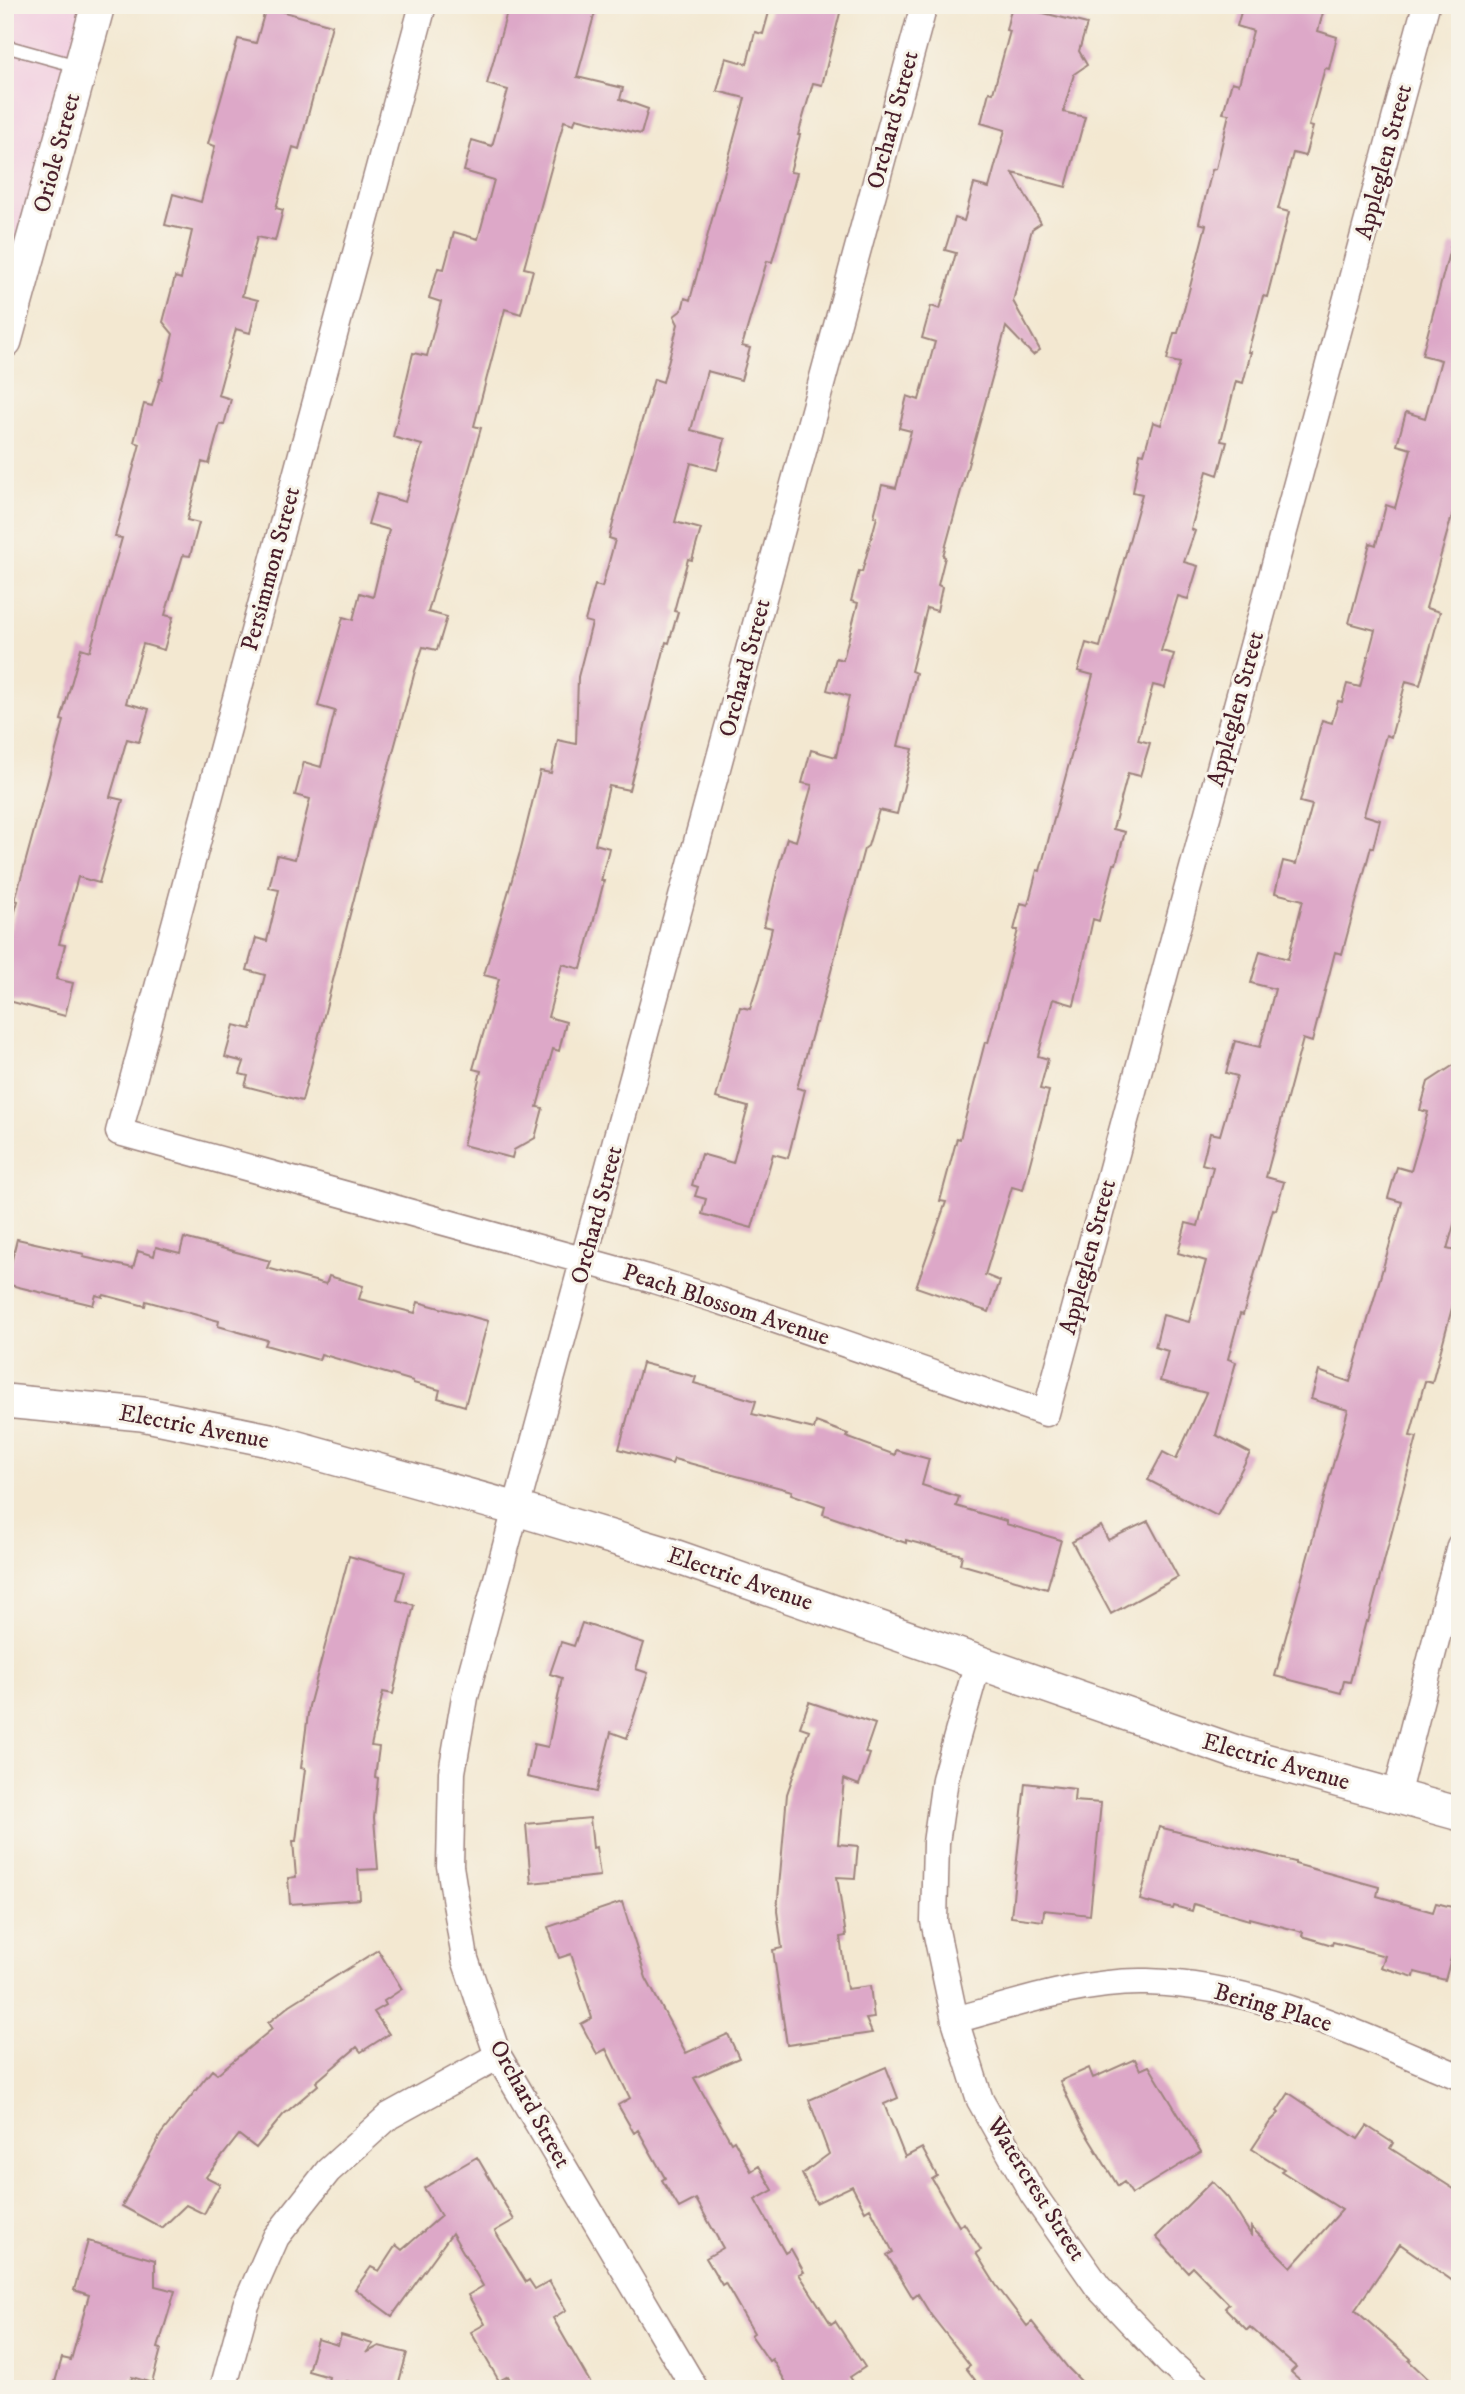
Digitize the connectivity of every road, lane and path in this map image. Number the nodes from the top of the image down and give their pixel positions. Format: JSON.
{"nodes":[{"id":1,"x":98,"y":5,"type":"edge"},
{"id":2,"x":423,"y":5,"type":"edge"},
{"id":3,"x":924,"y":5,"type":"edge"},
{"id":4,"x":1426,"y":5,"type":"edge"},
{"id":5,"x":5,"y":46,"type":"edge"},
{"id":6,"x":81,"y":67,"type":"junction"},
{"id":7,"x":5,"y":341,"type":"edge"},
{"id":8,"x":119,"y":1132,"type":"joint"},
{"id":9,"x":585,"y":1261,"type":"junction"},
{"id":10,"x":5,"y":1401,"type":"edge"},
{"id":11,"x":1046,"y":1413,"type":"joint"},
{"id":12,"x":517,"y":1509,"type":"junction"},
{"id":13,"x":1458,"y":1563,"type":"edge"},
{"id":14,"x":978,"y":1662,"type":"junction"},
{"id":15,"x":1396,"y":1796,"type":"junction"},
{"id":16,"x":1460,"y":1814,"type":"edge"},
{"id":17,"x":955,"y":2020,"type":"junction"},
{"id":18,"x":498,"y":2056,"type":"junction"},
{"id":19,"x":1460,"y":2077,"type":"edge"},
{"id":20,"x":223,"y":2389,"type":"edge"},
{"id":21,"x":695,"y":2389,"type":"edge"},
{"id":22,"x":1200,"y":2389,"type":"edge"}],
"edges":[{"from":1,"to":6,"type":"street","name":"Oriole Street"},
{"from":2,"to":8,"type":"street","name":"Persimmon Street"},
{"from":3,"to":9,"type":"street","name":"Orchard Street"},
{"from":4,"to":11,"type":"street","name":"Appleglen Street"},
{"from":5,"to":6,"type":"lane"},
{"from":6,"to":7,"type":"street","name":"Oriole Street"},
{"from":8,"to":9,"type":"street","name":"Peach Blossom Avenue"},
{"from":9,"to":11,"type":"street","name":"Peach Blossom Avenue"},
{"from":9,"to":12,"type":"street","name":"Orchard Street"},
{"from":10,"to":12,"type":"street","name":"Electric Avenue"},
{"from":12,"to":14,"type":"street","name":"Electric Avenue"},
{"from":12,"to":18,"type":"street","name":"Orchard Street"},
{"from":13,"to":15,"type":"street"},
{"from":14,"to":15,"type":"street","name":"Electric Avenue"},
{"from":14,"to":17,"type":"street","name":"Watercrest Street"},
{"from":15,"to":16,"type":"street","name":"Electric Avenue"},
{"from":17,"to":19,"type":"street","name":"Bering Place"},
{"from":17,"to":22,"type":"street","name":"Watercrest Street"},
{"from":18,"to":20,"type":"street"},
{"from":18,"to":21,"type":"street","name":"Orchard Street"}]}
